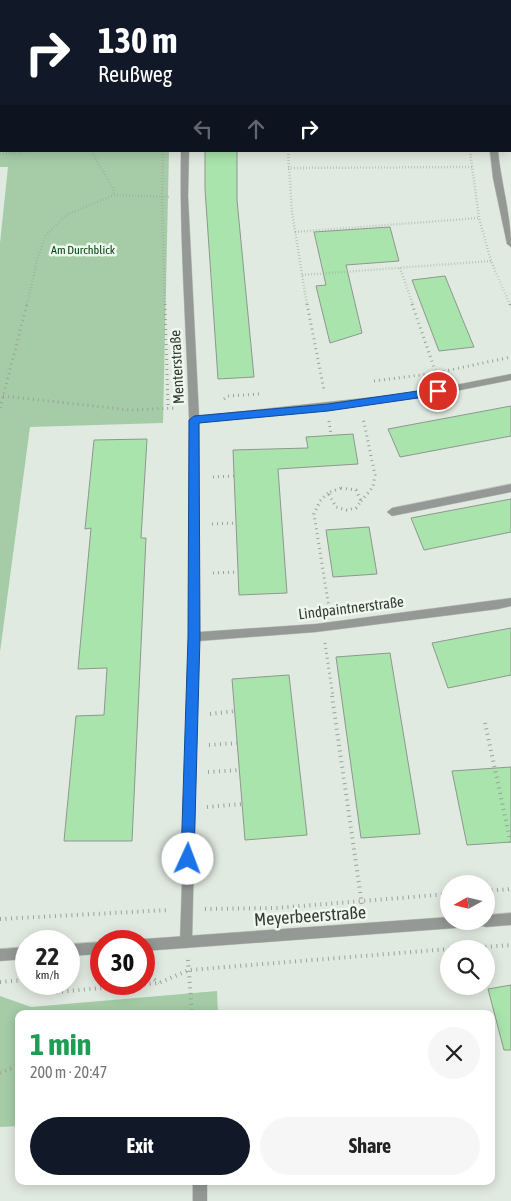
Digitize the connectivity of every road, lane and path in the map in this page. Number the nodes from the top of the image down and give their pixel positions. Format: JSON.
{"nodes":[{"id":1,"x":20,"y":152,"type":"edge"},
{"id":2,"x":92,"y":152,"type":"edge"},
{"id":3,"x":163,"y":152,"type":"edge"},
{"id":4,"x":185,"y":152,"type":"edge"},
{"id":5,"x":288,"y":152,"type":"edge"},
{"id":6,"x":470,"y":152,"type":"edge"},
{"id":7,"x":494,"y":152,"type":"edge"},
{"id":8,"x":0,"y":154,"type":"edge"},
{"id":9,"x":472,"y":167,"type":"junction"},
{"id":10,"x":288,"y":168,"type":"junction"},
{"id":11,"x":114,"y":195,"type":"junction"},
{"id":12,"x":184,"y":196,"type":"junction"},
{"id":13,"x":162,"y":197,"type":"junction"},
{"id":14,"x":479,"y":218,"type":"junction"},
{"id":15,"x":294,"y":232,"type":"junction"},
{"id":16,"x":511,"y":244,"type":"edge"},
{"id":17,"x":491,"y":261,"type":"junction"},
{"id":18,"x":400,"y":268,"type":"junction"},
{"id":19,"x":302,"y":275,"type":"junction"},
{"id":20,"x":511,"y":307,"type":"edge"},
{"id":21,"x":436,"y":373,"type":"dead end"},
{"id":22,"x":511,"y":377,"type":"edge"},
{"id":23,"x":3,"y":396,"type":"junction"},
{"id":24,"x":360,"y":403,"type":"junction"},
{"id":25,"x":194,"y":407,"type":"junction"},
{"id":26,"x":328,"y":407,"type":"junction"},
{"id":27,"x":0,"y":408,"type":"edge"},
{"id":28,"x":168,"y":408,"type":"junction"},
{"id":29,"x":194,"y":420,"type":"junction"},
{"id":30,"x":511,"y":488,"type":"edge"},
{"id":31,"x":328,"y":492,"type":"junction"},
{"id":32,"x":361,"y":500,"type":"junction"},
{"id":33,"x":392,"y":512,"type":"dead end"},
{"id":34,"x":236,"y":523,"type":"dead end"},
{"id":35,"x":194,"y":525,"type":"junction"},
{"id":36,"x":238,"y":572,"type":"dead end"},
{"id":37,"x":194,"y":574,"type":"junction"},
{"id":38,"x":511,"y":602,"type":"edge"},
{"id":39,"x":328,"y":627,"type":"junction"},
{"id":40,"x":194,"y":637,"type":"junction"},
{"id":41,"x":485,"y":723,"type":"dead end"},
{"id":42,"x":238,"y":743,"type":"dead end"},
{"id":43,"x":191,"y":746,"type":"junction"},
{"id":44,"x":240,"y":770,"type":"dead end"},
{"id":45,"x":190,"y":773,"type":"junction"},
{"id":46,"x":242,"y":804,"type":"dead end"},
{"id":47,"x":189,"y":809,"type":"junction"},
{"id":48,"x":511,"y":844,"type":"edge"},
{"id":49,"x":511,"y":888,"type":"edge"},
{"id":50,"x":495,"y":890,"type":"edge"},
{"id":51,"x":440,"y":895,"type":"edge"},
{"id":52,"x":361,"y":901,"type":"junction"},
{"id":53,"x":186,"y":910,"type":"junction"},
{"id":54,"x":0,"y":919,"type":"edge"},
{"id":55,"x":511,"y":919,"type":"edge"},
{"id":56,"x":495,"y":920,"type":"edge"},
{"id":57,"x":440,"y":924,"type":"edge"},
{"id":58,"x":365,"y":930,"type":"junction"},
{"id":59,"x":186,"y":942,"type":"junction"},
{"id":60,"x":155,"y":944,"type":"edge"},
{"id":61,"x":511,"y":945,"type":"edge"},
{"id":62,"x":495,"y":946,"type":"edge"},
{"id":63,"x":440,"y":951,"type":"edge"},
{"id":64,"x":15,"y":954,"type":"edge"},
{"id":65,"x":0,"y":955,"type":"edge"},
{"id":66,"x":189,"y":970,"type":"junction"},
{"id":67,"x":155,"y":980,"type":"edge"},
{"id":68,"x":15,"y":981,"type":"edge"},
{"id":69,"x":0,"y":982,"type":"edge"},
{"id":70,"x":158,"y":983,"type":"junction"},
{"id":71,"x":80,"y":990,"type":"edge"},
{"id":72,"x":192,"y":1010,"type":"edge"},
{"id":73,"x":15,"y":1067,"type":"edge"},
{"id":74,"x":0,"y":1073,"type":"edge"},
{"id":75,"x":200,"y":1185,"type":"edge"},
{"id":76,"x":200,"y":1201,"type":"edge"}],
"edges":[{"from":1,"to":8,"type":"path"},
{"from":2,"to":11,"type":"path"},
{"from":3,"to":13,"type":"path"},
{"from":4,"to":12,"type":"street","name":"Menterstraße"},
{"from":5,"to":10,"type":"path"},
{"from":6,"to":9,"type":"path"},
{"from":7,"to":16,"type":"street"},
{"from":9,"to":10,"type":"path"},
{"from":9,"to":14,"type":"path"},
{"from":10,"to":15,"type":"path"},
{"from":11,"to":13,"type":"path"},
{"from":11,"to":23,"type":"path"},
{"from":12,"to":13,"type":"path"},
{"from":12,"to":25,"type":"street","name":"Menterstraße"},
{"from":13,"to":28,"type":"path"},
{"from":14,"to":15,"type":"path"},
{"from":14,"to":17,"type":"path"},
{"from":15,"to":19,"type":"path"},
{"from":17,"to":18,"type":"path"},
{"from":17,"to":20,"type":"path"},
{"from":18,"to":19,"type":"path"},
{"from":18,"to":21,"type":"path"},
{"from":19,"to":26,"type":"path"},
{"from":22,"to":24,"type":"street"},
{"from":23,"to":27,"type":"path"},
{"from":23,"to":28,"type":"path"},
{"from":24,"to":26,"type":"street"},
{"from":24,"to":32,"type":"path"},
{"from":25,"to":28,"type":"path"},
{"from":25,"to":29,"type":"street","name":"Menterstraße"},
{"from":26,"to":29,"type":"street"},
{"from":29,"to":35,"type":"street","name":"Menterstraße"},
{"from":30,"to":33,"type":"street"},
{"from":31,"to":32,"type":"path"},
{"from":31,"to":32,"type":"path"},
{"from":31,"to":39,"type":"path"},
{"from":34,"to":35,"type":"path"},
{"from":35,"to":37,"type":"street","name":"Menterstraße"},
{"from":36,"to":37,"type":"path"},
{"from":37,"to":40,"type":"street","name":"Menterstraße"},
{"from":38,"to":39,"type":"street","name":"Lindpaintnerstraße"},
{"from":39,"to":40,"type":"street","name":"Lindpaintnerstraße"},
{"from":39,"to":52,"type":"path"},
{"from":40,"to":43,"type":"street","name":"Menterstraße"},
{"from":41,"to":48,"type":"path"},
{"from":42,"to":43,"type":"path"},
{"from":43,"to":45,"type":"street","name":"Menterstraße"},
{"from":44,"to":45,"type":"path"},
{"from":45,"to":47,"type":"street","name":"Menterstraße"},
{"from":46,"to":47,"type":"path"},
{"from":47,"to":53,"type":"street","name":"Menterstraße"},
{"from":49,"to":50,"type":"path"},
{"from":51,"to":52,"type":"path"},
{"from":52,"to":53,"type":"path"},
{"from":52,"to":58,"type":"path"},
{"from":53,"to":54,"type":"path"},
{"from":53,"to":59,"type":"street","name":"Menterstraße"},
{"from":55,"to":56,"type":"street"},
{"from":57,"to":58,"type":"street","name":"Meyerbeerstraße"},
{"from":58,"to":59,"type":"street","name":"Meyerbeerstraße"},
{"from":59,"to":60,"type":"street","name":"Meyerbeerstraße"},
{"from":59,"to":66,"type":"path"},
{"from":61,"to":62,"type":"path"},
{"from":63,"to":66,"type":"path"},
{"from":64,"to":65,"type":"street"},
{"from":66,"to":70,"type":"path"},
{"from":66,"to":72,"type":"path"},
{"from":67,"to":70,"type":"path"},
{"from":68,"to":69,"type":"path"},
{"from":70,"to":71,"type":"path"},
{"from":73,"to":74,"type":"path"},
{"from":75,"to":76,"type":"street"}]}
